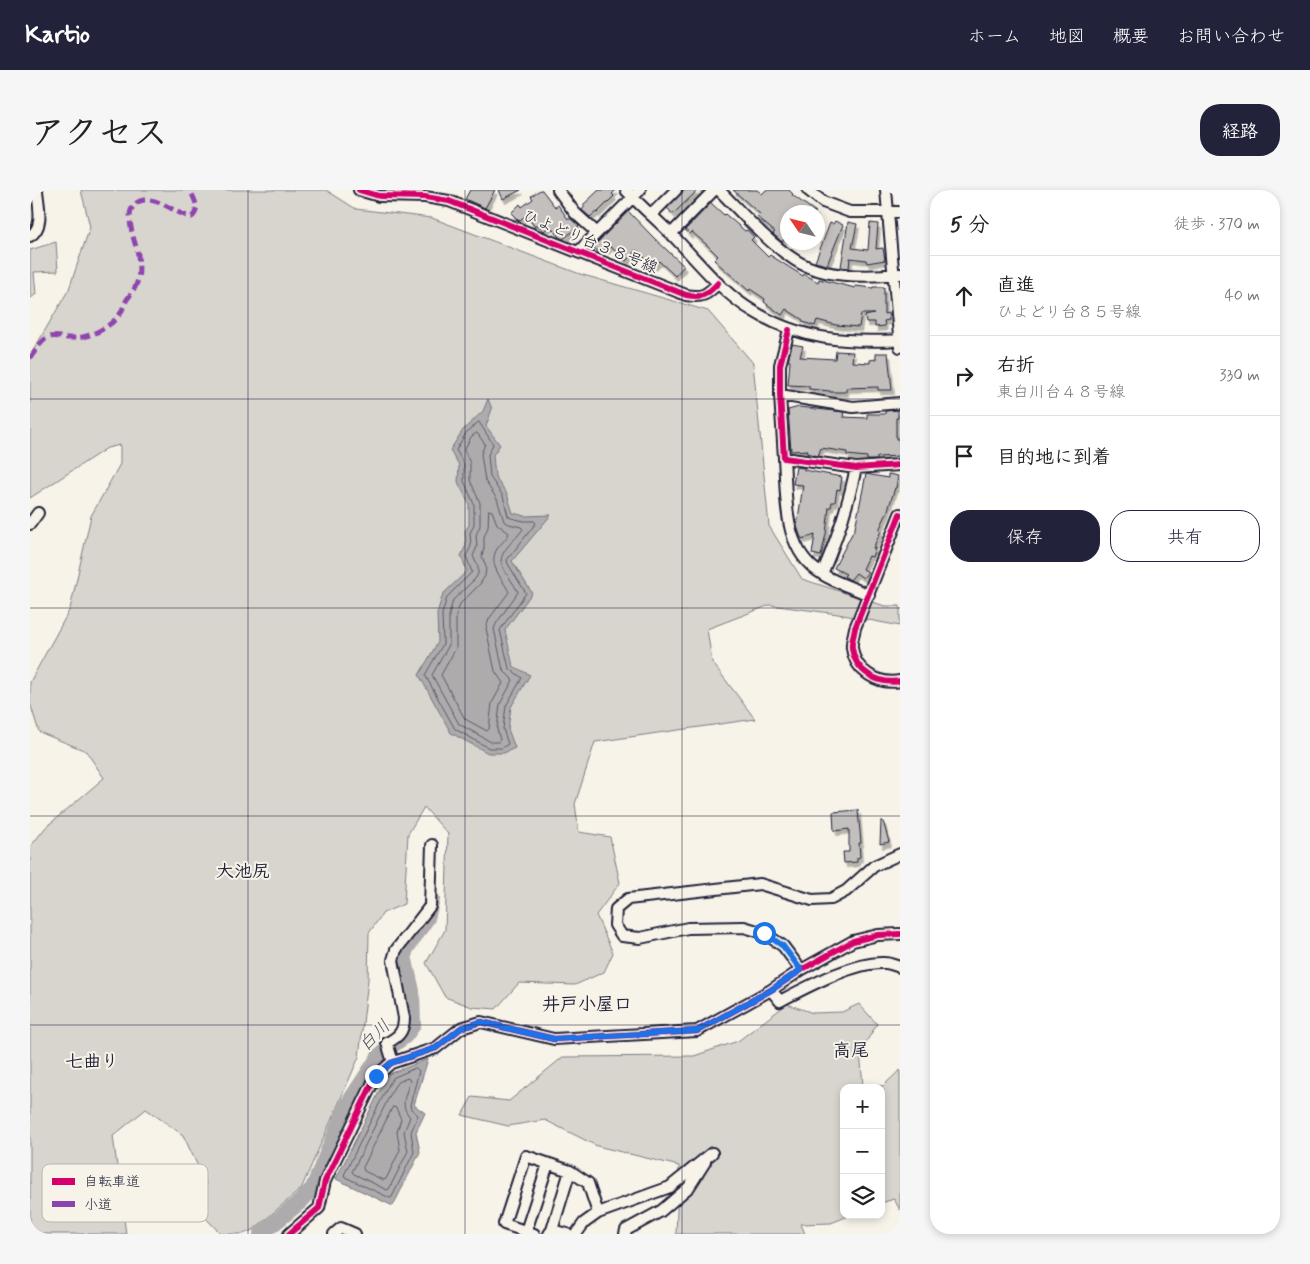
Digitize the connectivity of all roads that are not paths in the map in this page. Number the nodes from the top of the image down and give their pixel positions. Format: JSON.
{"nodes":[{"id":1,"x":37,"y":190,"type":"edge"},
{"id":2,"x":361,"y":190,"type":"edge"},
{"id":3,"x":558,"y":190,"type":"edge"},
{"id":4,"x":676,"y":190,"type":"edge"},
{"id":5,"x":714,"y":190,"type":"edge"},
{"id":6,"x":719,"y":190,"type":"edge"},
{"id":7,"x":808,"y":190,"type":"edge"},
{"id":8,"x":886,"y":190,"type":"edge"},
{"id":9,"x":633,"y":192,"type":"edge"},
{"id":10,"x":426,"y":194,"type":"edge"},
{"id":11,"x":900,"y":212,"type":"edge"},
{"id":12,"x":888,"y":214,"type":"junction"},
{"id":13,"x":651,"y":215,"type":"junction"},
{"id":14,"x":596,"y":232,"type":"junction"},
{"id":15,"x":671,"y":234,"type":"junction"},
{"id":16,"x":30,"y":236,"type":"edge"},
{"id":17,"x":578,"y":252,"type":"junction"},
{"id":18,"x":896,"y":275,"type":"edge"},
{"id":19,"x":718,"y":283,"type":"junction"},
{"id":20,"x":789,"y":330,"type":"junction"},
{"id":21,"x":900,"y":342,"type":"edge"},
{"id":22,"x":780,"y":395,"type":"junction"},
{"id":23,"x":900,"y":403,"type":"edge"},
{"id":24,"x":784,"y":458,"type":"junction"},
{"id":25,"x":900,"y":465,"type":"edge"},
{"id":26,"x":856,"y":468,"type":"junction"},
{"id":27,"x":38,"y":513,"type":"dead end"},
{"id":28,"x":900,"y":514,"type":"edge"},
{"id":29,"x":30,"y":524,"type":"edge"},
{"id":30,"x":822,"y":574,"type":"junction"},
{"id":31,"x":869,"y":595,"type":"junction"},
{"id":32,"x":900,"y":681,"type":"edge"},
{"id":33,"x":432,"y":845,"type":"dead end"},
{"id":34,"x":900,"y":854,"type":"edge"},
{"id":35,"x":900,"y":934,"type":"edge"},
{"id":36,"x":900,"y":967,"type":"edge"},
{"id":37,"x":801,"y":970,"type":"junction"},
{"id":38,"x":771,"y":990,"type":"junction"},
{"id":39,"x":393,"y":1062,"type":"junction"},
{"id":40,"x":548,"y":1164,"type":"junction"},
{"id":41,"x":570,"y":1171,"type":"junction"},
{"id":42,"x":598,"y":1213,"type":"junction"},
{"id":43,"x":551,"y":1232,"type":"edge"},
{"id":44,"x":530,"y":1233,"type":"edge"},
{"id":45,"x":289,"y":1234,"type":"edge"},
{"id":46,"x":334,"y":1234,"type":"edge"},
{"id":47,"x":355,"y":1234,"type":"edge"},
{"id":48,"x":567,"y":1234,"type":"edge"},
{"id":49,"x":576,"y":1234,"type":"edge"},
{"id":50,"x":625,"y":1234,"type":"edge"}],
"edges":[{"from":1,"to":16,"type":"street"},
{"from":2,"to":10,"type":"street","name":"ひよどり台３８号線"},
{"from":3,"to":14,"type":"street"},
{"from":4,"to":13,"type":"street"},
{"from":5,"to":15,"type":"street"},
{"from":6,"to":18,"type":"street"},
{"from":7,"to":12,"type":"street"},
{"from":8,"to":12,"type":"street"},
{"from":9,"to":13,"type":"street"},
{"from":9,"to":14,"type":"street"},
{"from":10,"to":17,"type":"street","name":"ひよどり台３８号線"},
{"from":11,"to":12,"type":"street"},
{"from":12,"to":18,"type":"street"},
{"from":13,"to":15,"type":"street"},
{"from":14,"to":17,"type":"street"},
{"from":15,"to":19,"type":"street"},
{"from":17,"to":19,"type":"street","name":"ひよどり台３８号線"},
{"from":18,"to":21,"type":"street"},
{"from":19,"to":20,"type":"street"},
{"from":20,"to":21,"type":"street"},
{"from":20,"to":22,"type":"street"},
{"from":22,"to":23,"type":"street"},
{"from":22,"to":24,"type":"street"},
{"from":24,"to":26,"type":"street"},
{"from":24,"to":30,"type":"street"},
{"from":25,"to":26,"type":"street"},
{"from":26,"to":30,"type":"street"},
{"from":27,"to":29,"type":"street"},
{"from":28,"to":31,"type":"street"},
{"from":30,"to":31,"type":"street"},
{"from":31,"to":32,"type":"street"},
{"from":33,"to":39,"type":"street"},
{"from":34,"to":37,"type":"street"},
{"from":35,"to":37,"type":"street"},
{"from":36,"to":38,"type":"street"},
{"from":37,"to":38,"type":"street"},
{"from":38,"to":39,"type":"street"},
{"from":39,"to":45,"type":"street"},
{"from":40,"to":41,"type":"street"},
{"from":40,"to":44,"type":"street"},
{"from":40,"to":44,"type":"street"},
{"from":41,"to":42,"type":"street"},
{"from":41,"to":43,"type":"street"},
{"from":42,"to":49,"type":"street"},
{"from":42,"to":50,"type":"street"},
{"from":43,"to":48,"type":"street"},
{"from":46,"to":47,"type":"street"}]}
